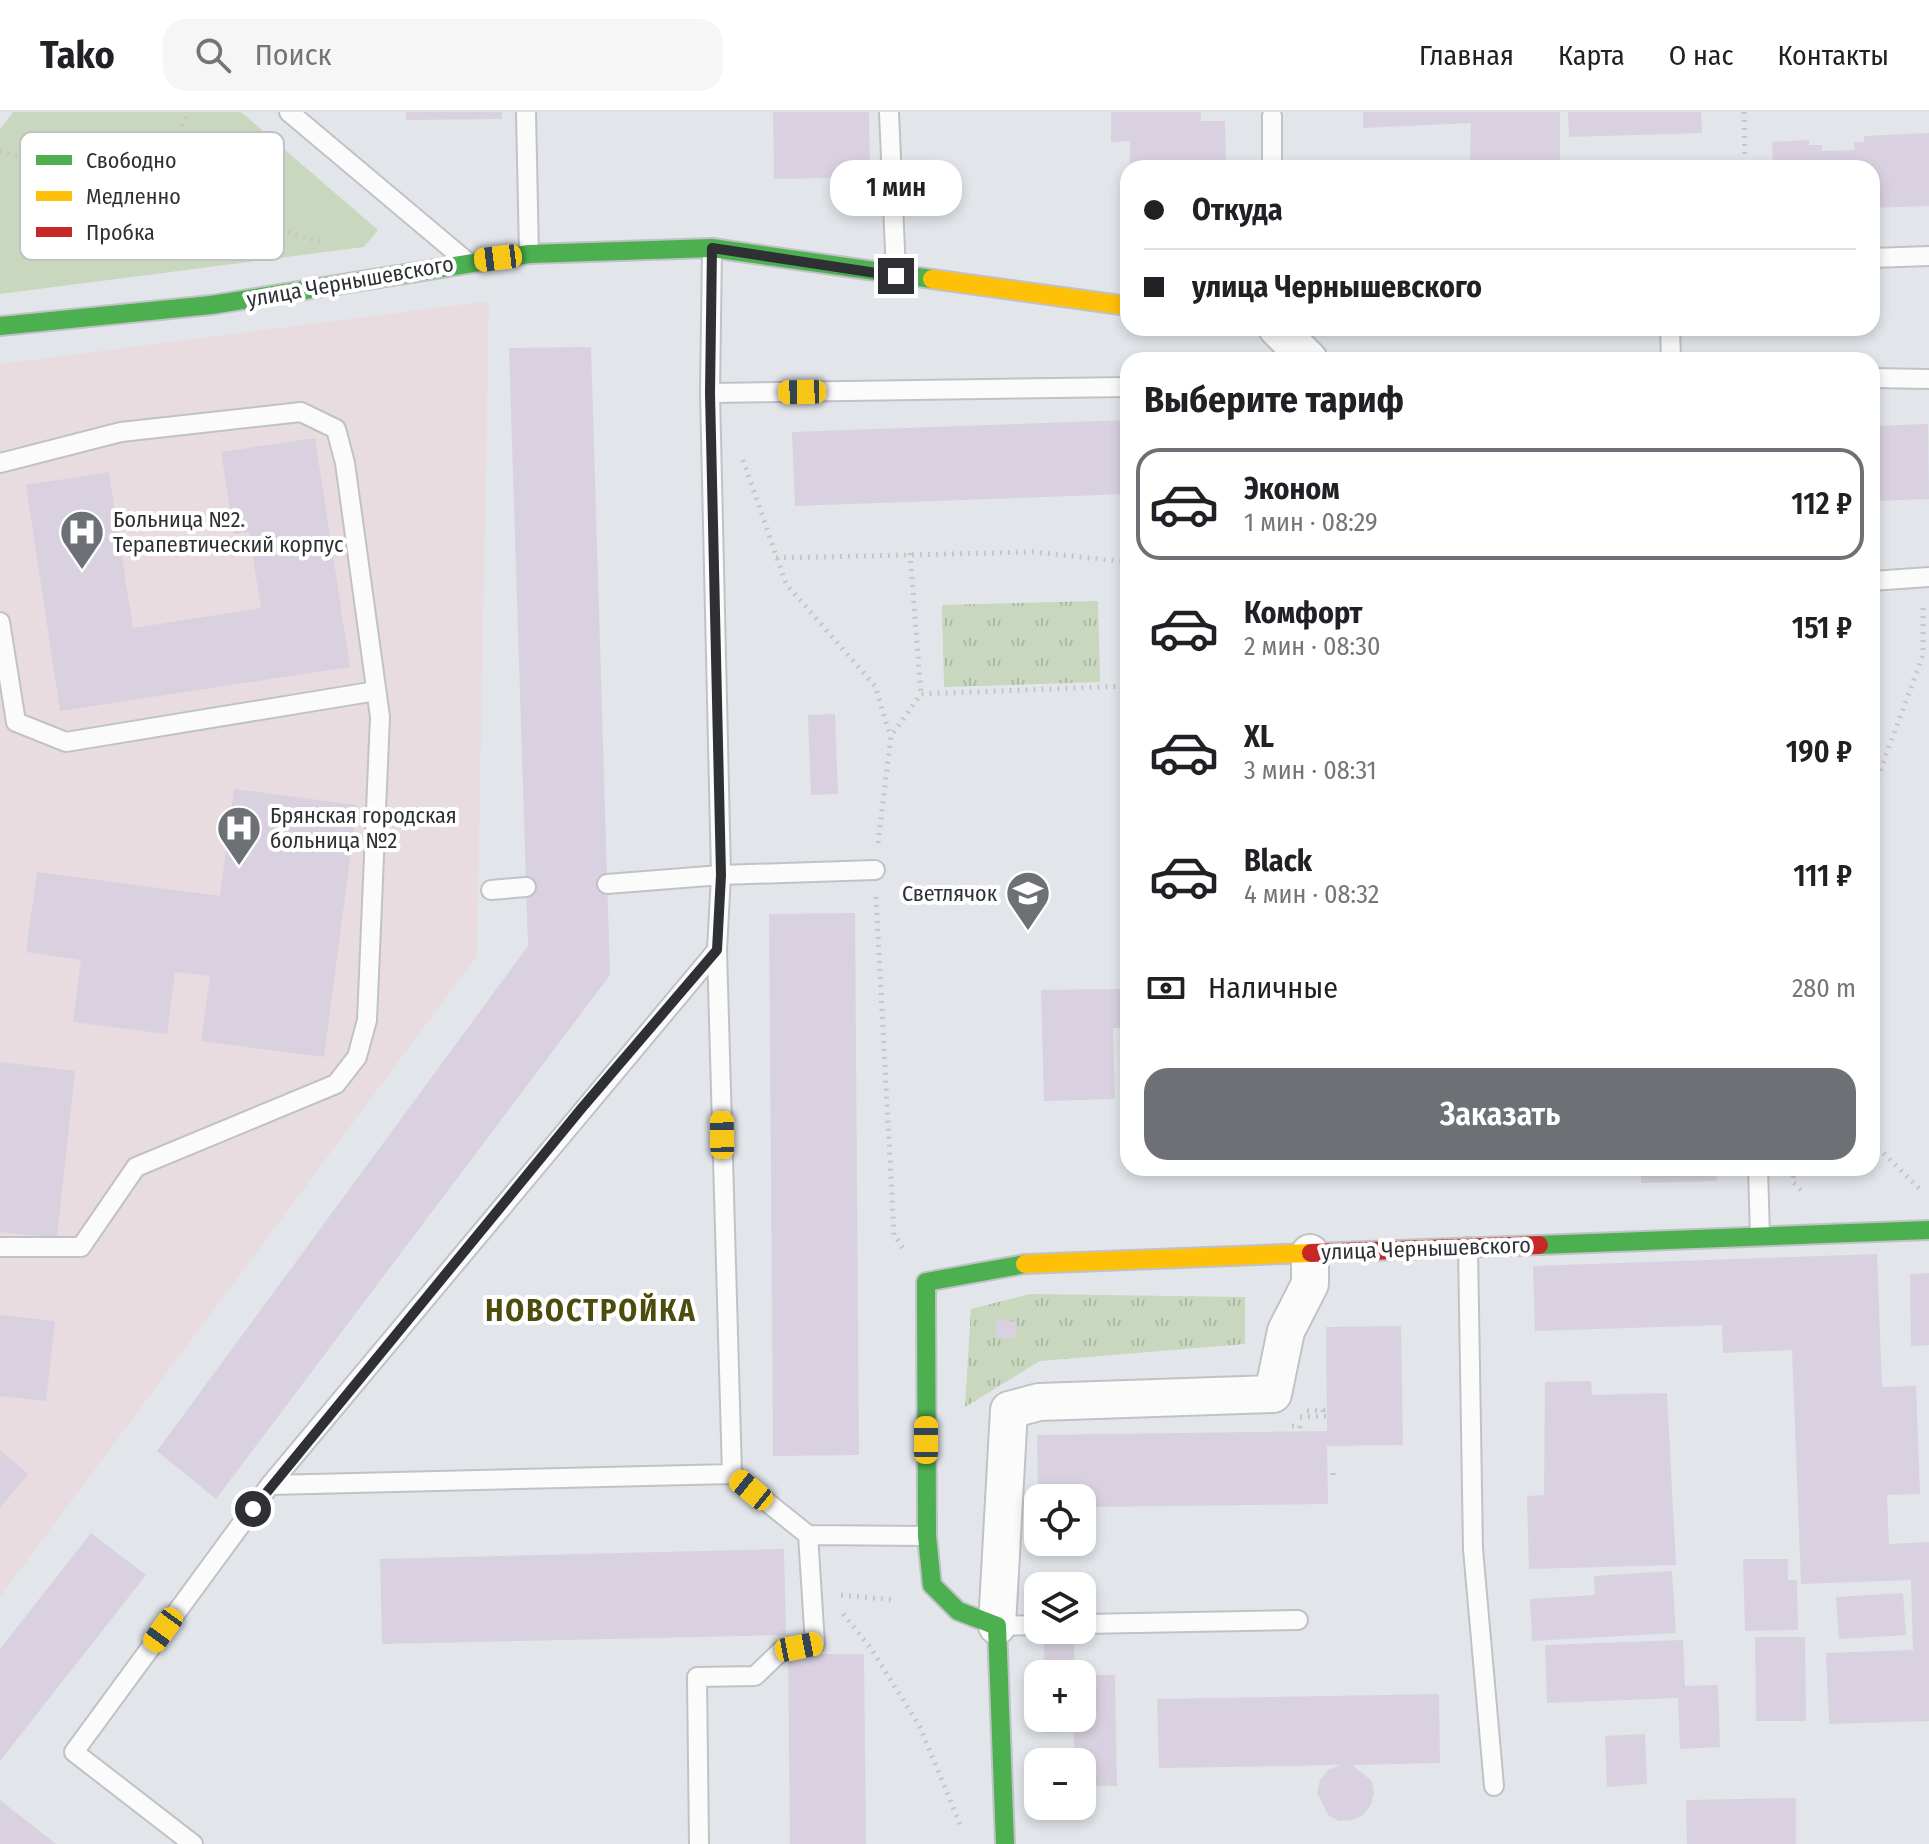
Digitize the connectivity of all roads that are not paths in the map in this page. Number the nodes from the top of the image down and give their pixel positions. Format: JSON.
{"nodes":[{"id":1,"x":289,"y":112,"type":"edge"},
{"id":2,"x":526,"y":112,"type":"edge"},
{"id":3,"x":889,"y":112,"type":"edge"},
{"id":4,"x":1272,"y":116,"type":"dead end"},
{"id":5,"x":1272,"y":160,"type":"edge"},
{"id":6,"x":712,"y":248,"type":"junction"},
{"id":7,"x":529,"y":254,"type":"junction"},
{"id":8,"x":1929,"y":256,"type":"edge"},
{"id":9,"x":1880,"y":258,"type":"edge"},
{"id":10,"x":467,"y":261,"type":"junction"},
{"id":11,"x":896,"y":276,"type":"junction"},
{"id":12,"x":1120,"y":305,"type":"edge"},
{"id":13,"x":0,"y":326,"type":"edge"},
{"id":14,"x":1285,"y":336,"type":"edge"},
{"id":15,"x":1301,"y":352,"type":"edge"},
{"id":16,"x":1880,"y":378,"type":"edge"},
{"id":17,"x":1929,"y":379,"type":"edge"},
{"id":18,"x":1120,"y":387,"type":"edge"},
{"id":19,"x":710,"y":393,"type":"junction"},
{"id":20,"x":0,"y":463,"type":"edge"},
{"id":21,"x":1926,"y":578,"type":"edge"},
{"id":22,"x":1880,"y":581,"type":"edge"},
{"id":23,"x":0,"y":622,"type":"edge"},
{"id":24,"x":376,"y":691,"type":"junction"},
{"id":25,"x":875,"y":870,"type":"road end"},
{"id":26,"x":721,"y":875,"type":"junction"},
{"id":27,"x":607,"y":884,"type":"dead end"},
{"id":28,"x":526,"y":887,"type":"dead end"},
{"id":29,"x":491,"y":890,"type":"dead end"},
{"id":30,"x":717,"y":950,"type":"junction"},
{"id":31,"x":1758,"y":1176,"type":"edge"},
{"id":32,"x":1929,"y":1230,"type":"edge"},
{"id":33,"x":1760,"y":1236,"type":"junction"},
{"id":34,"x":0,"y":1247,"type":"edge"},
{"id":35,"x":1468,"y":1247,"type":"junction"},
{"id":36,"x":1310,"y":1253,"type":"junction"},
{"id":37,"x":732,"y":1474,"type":"junction"},
{"id":38,"x":270,"y":1485,"type":"junction"},
{"id":39,"x":808,"y":1535,"type":"junction"},
{"id":40,"x":927,"y":1536,"type":"junction"},
{"id":41,"x":1298,"y":1620,"type":"dead end"},
{"id":42,"x":1096,"y":1624,"type":"edge"},
{"id":43,"x":1024,"y":1625,"type":"edge"},
{"id":44,"x":997,"y":1626,"type":"junction"},
{"id":45,"x":1494,"y":1786,"type":"dead end"},
{"id":46,"x":193,"y":1844,"type":"edge"},
{"id":47,"x":699,"y":1844,"type":"edge"},
{"id":48,"x":1005,"y":1844,"type":"edge"}],
"edges":[{"from":1,"to":10,"type":"lane"},
{"from":2,"to":7,"type":"lane"},
{"from":3,"to":11,"type":"lane"},
{"from":4,"to":5,"type":"lane"},
{"from":6,"to":7,"type":"street","name":"улица Чернышевского"},
{"from":6,"to":11,"type":"street","name":"улица Чернышевского"},
{"from":6,"to":19,"type":"lane"},
{"from":7,"to":10,"type":"street","name":"улица Чернышевского"},
{"from":8,"to":9,"type":"lane"},
{"from":10,"to":13,"type":"street","name":"улица Чернышевского"},
{"from":11,"to":12,"type":"street","name":"улица Чернышевского"},
{"from":14,"to":15,"type":"street"},
{"from":16,"to":17,"type":"lane"},
{"from":18,"to":19,"type":"lane"},
{"from":19,"to":26,"type":"lane"},
{"from":20,"to":24,"type":"lane"},
{"from":21,"to":22,"type":"lane"},
{"from":23,"to":24,"type":"lane"},
{"from":24,"to":34,"type":"lane"},
{"from":25,"to":26,"type":"lane"},
{"from":26,"to":27,"type":"lane"},
{"from":26,"to":30,"type":"lane"},
{"from":28,"to":29,"type":"lane"},
{"from":30,"to":37,"type":"lane"},
{"from":30,"to":38,"type":"lane"},
{"from":31,"to":33,"type":"lane"},
{"from":32,"to":33,"type":"street","name":"улица Чернышевского"},
{"from":33,"to":35,"type":"street","name":"улица Чернышевского"},
{"from":35,"to":36,"type":"street","name":"улица Чернышевского"},
{"from":35,"to":45,"type":"lane"},
{"from":36,"to":40,"type":"street","name":"улица Чернышевского"},
{"from":36,"to":44,"type":"street"},
{"from":37,"to":38,"type":"lane"},
{"from":37,"to":39,"type":"lane"},
{"from":38,"to":46,"type":"lane"},
{"from":39,"to":40,"type":"lane"},
{"from":39,"to":47,"type":"lane"},
{"from":40,"to":44,"type":"street"},
{"from":41,"to":42,"type":"lane"},
{"from":43,"to":44,"type":"lane"},
{"from":44,"to":48,"type":"street"}]}
